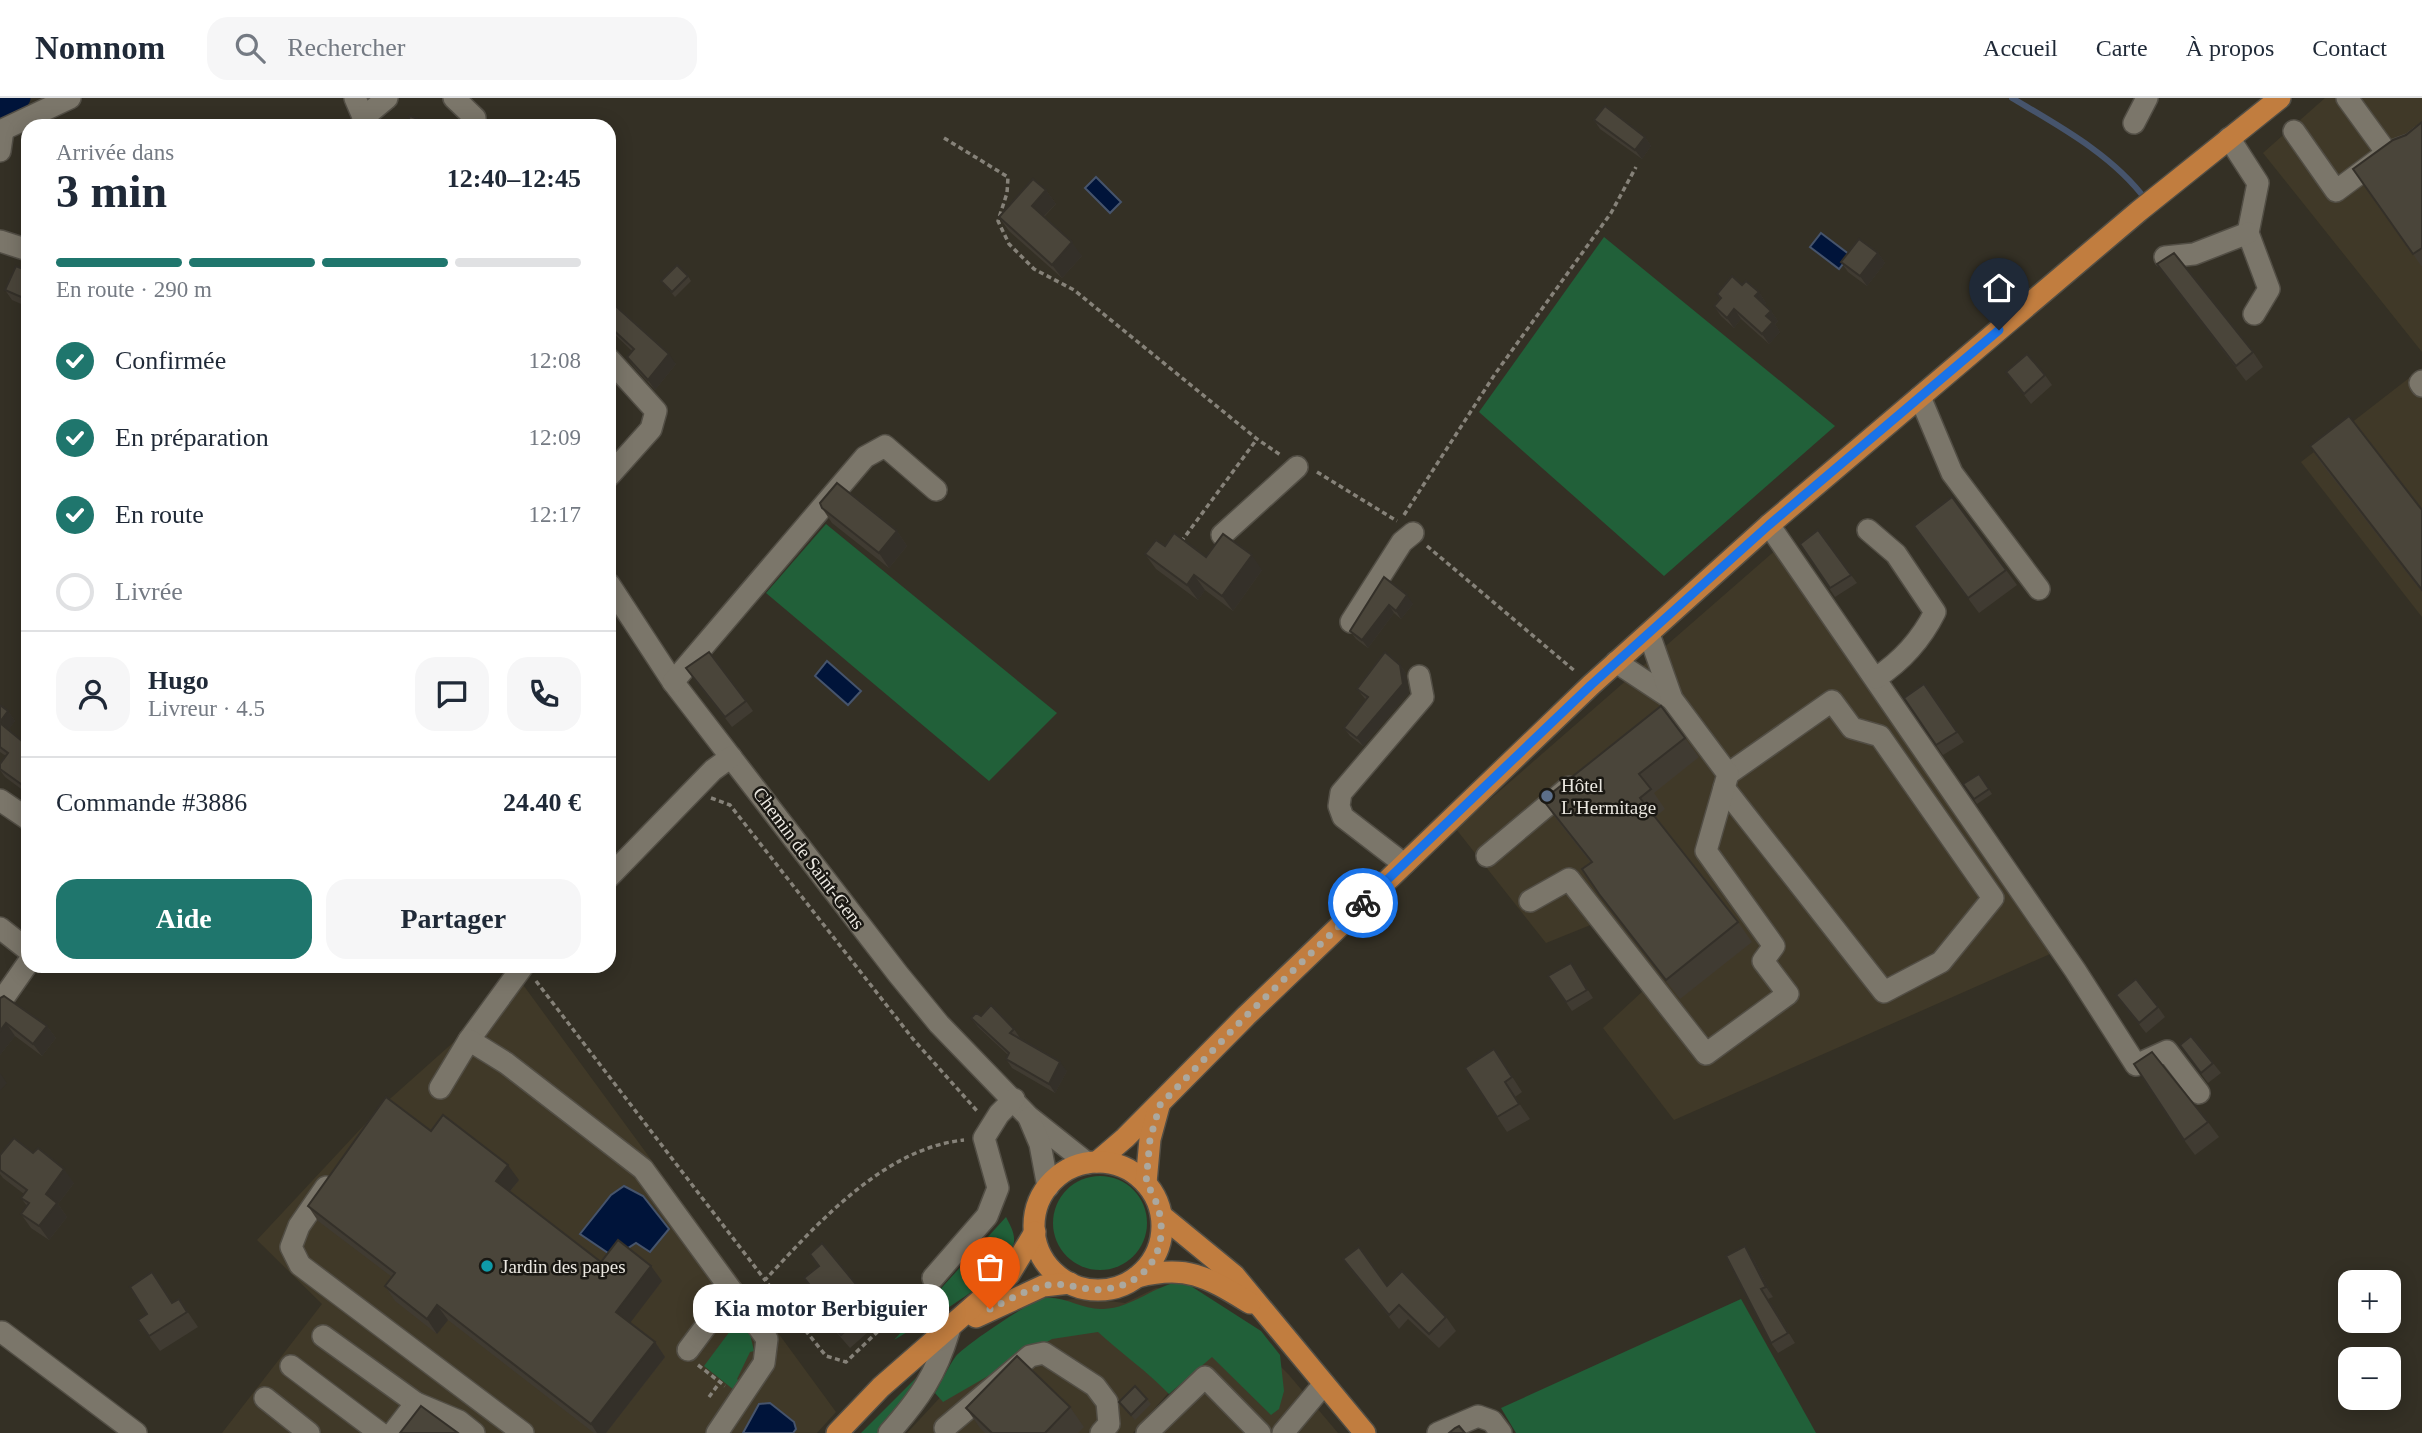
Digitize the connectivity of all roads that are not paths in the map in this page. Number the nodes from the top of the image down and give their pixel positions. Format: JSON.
{"nodes":[{"id":1,"x":70,"y":98,"type":"edge"},
{"id":2,"x":387,"y":98,"type":"edge"},
{"id":3,"x":454,"y":98,"type":"edge"},
{"id":4,"x":2147,"y":98,"type":"edge"},
{"id":5,"x":2280,"y":98,"type":"edge"},
{"id":6,"x":2347,"y":98,"type":"edge"},
{"id":7,"x":362,"y":114,"type":"edge"},
{"id":8,"x":25,"y":119,"type":"edge"},
{"id":9,"x":475,"y":119,"type":"edge"},
{"id":10,"x":21,"y":121,"type":"edge"},
{"id":11,"x":2134,"y":123,"type":"dead end"},
{"id":12,"x":1,"y":130,"type":"edge"},
{"id":13,"x":2294,"y":131,"type":"dead end"},
{"id":14,"x":2422,"y":136,"type":"edge"},
{"id":15,"x":2229,"y":138,"type":"junction"},
{"id":16,"x":0,"y":152,"type":"edge"},
{"id":17,"x":2387,"y":153,"type":"junction"},
{"id":18,"x":2248,"y":233,"type":"junction"},
{"id":19,"x":0,"y":241,"type":"edge"},
{"id":20,"x":21,"y":248,"type":"edge"},
{"id":21,"x":2165,"y":257,"type":"edge"},
{"id":22,"x":2254,"y":314,"type":"dead end"},
{"id":23,"x":616,"y":367,"type":"edge"},
{"id":24,"x":2422,"y":381,"type":"edge"},
{"id":25,"x":2422,"y":386,"type":"edge"},
{"id":26,"x":1920,"y":397,"type":"junction"},
{"id":27,"x":616,"y":467,"type":"edge"},
{"id":28,"x":1297,"y":467,"type":"road end"},
{"id":29,"x":936,"y":490,"type":"dead end"},
{"id":30,"x":1769,"y":525,"type":"junction"},
{"id":31,"x":1868,"y":530,"type":"dead end"},
{"id":32,"x":1413,"y":533,"type":"road end"},
{"id":33,"x":1222,"y":535,"type":"edge"},
{"id":34,"x":2039,"y":589,"type":"dead end"},
{"id":35,"x":616,"y":595,"type":"edge"},
{"id":36,"x":1351,"y":622,"type":"dead end"},
{"id":37,"x":1649,"y":634,"type":"junction"},
{"id":38,"x":1616,"y":662,"type":"junction"},
{"id":39,"x":1419,"y":676,"type":"dead end"},
{"id":40,"x":1876,"y":678,"type":"junction"},
{"id":41,"x":673,"y":682,"type":"junction"},
{"id":42,"x":1672,"y":699,"type":"junction"},
{"id":43,"x":1652,"y":717,"type":"edge"},
{"id":44,"x":731,"y":757,"type":"junction"},
{"id":45,"x":1590,"y":769,"type":"edge"},
{"id":46,"x":1726,"y":781,"type":"junction"},
{"id":47,"x":0,"y":800,"type":"edge"},
{"id":48,"x":21,"y":815,"type":"edge"},
{"id":49,"x":1487,"y":856,"type":"dead end"},
{"id":50,"x":1404,"y":864,"type":"junction"},
{"id":51,"x":616,"y":870,"type":"edge"},
{"id":52,"x":1530,"y":901,"type":"dead end"},
{"id":53,"x":0,"y":928,"type":"edge"},
{"id":54,"x":21,"y":944,"type":"edge"},
{"id":55,"x":21,"y":973,"type":"edge"},
{"id":56,"x":525,"y":973,"type":"edge"},
{"id":57,"x":0,"y":1003,"type":"edge"},
{"id":58,"x":469,"y":1040,"type":"junction"},
{"id":59,"x":440,"y":1088,"type":"dead end"},
{"id":60,"x":2199,"y":1093,"type":"dead end"},
{"id":61,"x":1014,"y":1100,"type":"junction"},
{"id":62,"x":1160,"y":1105,"type":"junction"},
{"id":63,"x":1029,"y":1116,"type":"junction"},
{"id":64,"x":1092,"y":1162,"type":"junction"},
{"id":65,"x":339,"y":1167,"type":"edge"},
{"id":66,"x":1146,"y":1183,"type":"junction"},
{"id":67,"x":1048,"y":1186,"type":"junction"},
{"id":68,"x":1162,"y":1216,"type":"junction"},
{"id":69,"x":1035,"y":1232,"type":"junction"},
{"id":70,"x":1137,"y":1277,"type":"junction"},
{"id":71,"x":933,"y":1278,"type":"road end"},
{"id":72,"x":1070,"y":1283,"type":"junction"},
{"id":73,"x":732,"y":1292,"type":"junction"},
{"id":74,"x":1261,"y":1309,"type":"junction"},
{"id":75,"x":949,"y":1331,"type":"junction"},
{"id":76,"x":2,"y":1332,"type":"dead end"},
{"id":77,"x":323,"y":1336,"type":"dead end"},
{"id":78,"x":688,"y":1350,"type":"road end"},
{"id":79,"x":291,"y":1366,"type":"dead end"},
{"id":80,"x":1324,"y":1384,"type":"junction"},
{"id":81,"x":265,"y":1398,"type":"dead end"},
{"id":82,"x":918,"y":1400,"type":"junction"},
{"id":83,"x":416,"y":1403,"type":"junction"},
{"id":84,"x":947,"y":1431,"type":"edge"},
{"id":85,"x":136,"y":1433,"type":"edge"},
{"id":86,"x":309,"y":1433,"type":"edge"},
{"id":87,"x":380,"y":1433,"type":"edge"},
{"id":88,"x":393,"y":1433,"type":"edge"},
{"id":89,"x":474,"y":1433,"type":"edge"},
{"id":90,"x":523,"y":1433,"type":"edge"},
{"id":91,"x":717,"y":1433,"type":"edge"},
{"id":92,"x":837,"y":1433,"type":"edge"},
{"id":93,"x":889,"y":1433,"type":"edge"},
{"id":94,"x":1101,"y":1433,"type":"edge"},
{"id":95,"x":1147,"y":1433,"type":"edge"},
{"id":96,"x":1260,"y":1433,"type":"edge"},
{"id":97,"x":1283,"y":1433,"type":"edge"},
{"id":98,"x":1365,"y":1433,"type":"edge"},
{"id":99,"x":1438,"y":1433,"type":"edge"},
{"id":100,"x":1501,"y":1433,"type":"edge"}],
"edges":[{"from":1,"to":8,"type":"street"},
{"from":2,"to":7,"type":"street"},
{"from":3,"to":9,"type":"street"},
{"from":4,"to":11,"type":"street"},
{"from":5,"to":15,"type":"main road"},
{"from":6,"to":17,"type":"street"},
{"from":10,"to":12,"type":"street"},
{"from":12,"to":16,"type":"street"},
{"from":13,"to":17,"type":"street"},
{"from":14,"to":17,"type":"street"},
{"from":15,"to":18,"type":"street"},
{"from":15,"to":26,"type":"main road"},
{"from":18,"to":21,"type":"street"},
{"from":18,"to":22,"type":"street"},
{"from":19,"to":20,"type":"street"},
{"from":23,"to":27,"type":"street"},
{"from":24,"to":25,"type":"street"},
{"from":26,"to":30,"type":"main road"},
{"from":26,"to":34,"type":"street"},
{"from":28,"to":33,"type":"street"},
{"from":29,"to":41,"type":"street"},
{"from":30,"to":37,"type":"main road"},
{"from":30,"to":40,"type":"street"},
{"from":31,"to":40,"type":"street"},
{"from":32,"to":36,"type":"street"},
{"from":35,"to":41,"type":"street","name":"Chemin de Saint-Gens"},
{"from":37,"to":38,"type":"main road"},
{"from":37,"to":42,"type":"street"},
{"from":38,"to":42,"type":"street"},
{"from":38,"to":50,"type":"main road"},
{"from":39,"to":50,"type":"street"},
{"from":40,"to":60,"type":"street"},
{"from":41,"to":44,"type":"street","name":"Chemin de Saint-Gens"},
{"from":42,"to":43,"type":"street"},
{"from":42,"to":46,"type":"street"},
{"from":44,"to":51,"type":"street"},
{"from":44,"to":61,"type":"street","name":"Chemin de Saint-Gens"},
{"from":45,"to":49,"type":"street"},
{"from":46,"to":46,"type":"street"},
{"from":46,"to":52,"type":"street"},
{"from":47,"to":48,"type":"street"},
{"from":50,"to":62,"type":"main road"},
{"from":53,"to":54,"type":"street"},
{"from":55,"to":57,"type":"street"},
{"from":56,"to":58,"type":"street"},
{"from":58,"to":59,"type":"street"},
{"from":58,"to":73,"type":"street"},
{"from":61,"to":63,"type":"street","name":"Chemin de Saint-Gens"},
{"from":61,"to":71,"type":"street"},
{"from":62,"to":64,"type":"main road"},
{"from":62,"to":66,"type":"main road"},
{"from":63,"to":64,"type":"street","name":"Chemin de Saint-Gens"},
{"from":63,"to":67,"type":"street","name":"Chemin de Saint-Gens"},
{"from":64,"to":66,"type":"main road"},
{"from":64,"to":67,"type":"main road"},
{"from":65,"to":90,"type":"street"},
{"from":66,"to":68,"type":"main road"},
{"from":67,"to":69,"type":"main road"},
{"from":68,"to":70,"type":"main road"},
{"from":68,"to":74,"type":"main road"},
{"from":69,"to":72,"type":"main road"},
{"from":69,"to":75,"type":"main road"},
{"from":70,"to":72,"type":"main road"},
{"from":70,"to":74,"type":"main road"},
{"from":72,"to":75,"type":"main road"},
{"from":73,"to":78,"type":"street"},
{"from":73,"to":91,"type":"street"},
{"from":74,"to":80,"type":"main road"},
{"from":75,"to":82,"type":"street"},
{"from":75,"to":92,"type":"main road"},
{"from":76,"to":85,"type":"street"},
{"from":77,"to":83,"type":"street"},
{"from":79,"to":87,"type":"street"},
{"from":80,"to":97,"type":"street"},
{"from":80,"to":98,"type":"main road"},
{"from":81,"to":86,"type":"street"},
{"from":82,"to":84,"type":"street"},
{"from":82,"to":93,"type":"street"},
{"from":83,"to":88,"type":"street"},
{"from":83,"to":89,"type":"street"},
{"from":84,"to":94,"type":"street"},
{"from":95,"to":96,"type":"street"},
{"from":99,"to":100,"type":"street"}]}
